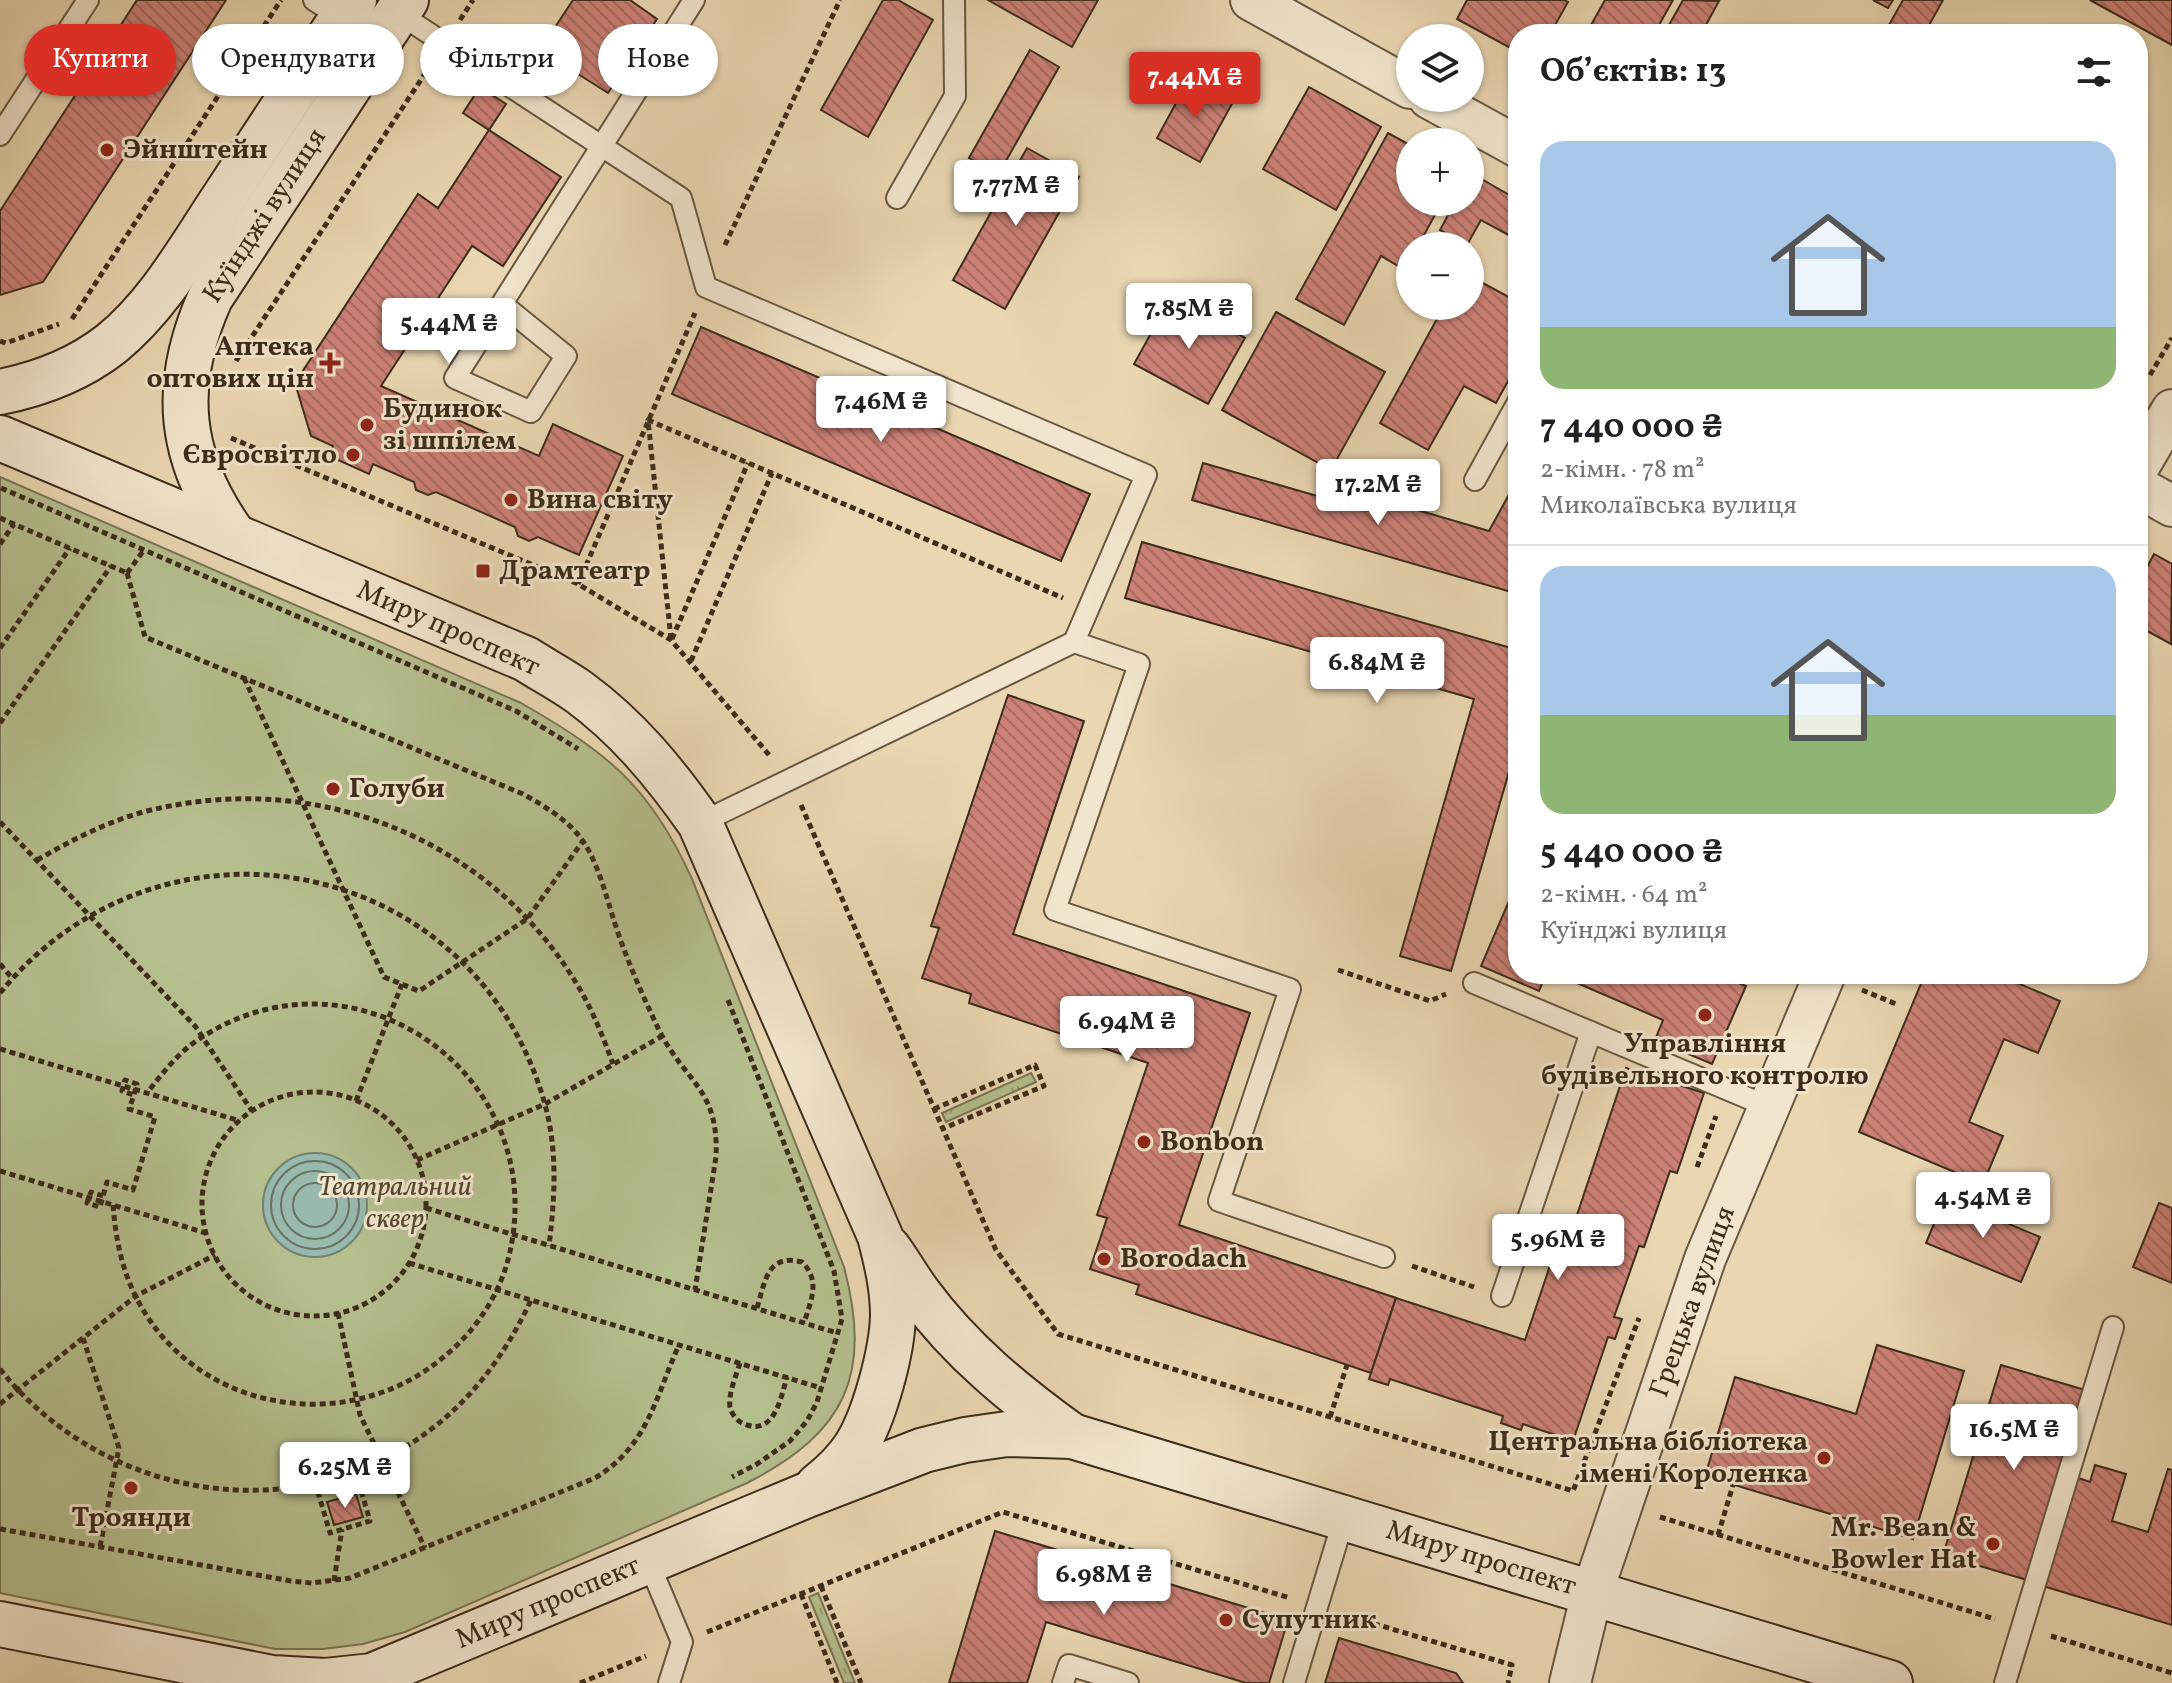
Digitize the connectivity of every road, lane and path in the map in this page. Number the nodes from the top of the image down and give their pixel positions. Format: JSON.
{"nodes":[{"id":1,"x":88,"y":0,"type":"edge"},
{"id":2,"x":281,"y":0,"type":"edge"},
{"id":3,"x":473,"y":0,"type":"edge"},
{"id":4,"x":694,"y":0,"type":"edge"},
{"id":5,"x":840,"y":0,"type":"edge"},
{"id":6,"x":954,"y":0,"type":"edge"},
{"id":7,"x":1251,"y":0,"type":"edge"},
{"id":8,"x":336,"y":6,"type":"edge"},
{"id":9,"x":402,"y":6,"type":"edge"},
{"id":10,"x":423,"y":24,"type":"edge"},
{"id":11,"x":457,"y":24,"type":"edge"},
{"id":12,"x":1396,"y":80,"type":"edge"},
{"id":13,"x":420,"y":81,"type":"edge"},
{"id":14,"x":526,"y":96,"type":"edge"},
{"id":15,"x":1454,"y":112,"type":"edge"},
{"id":16,"x":0,"y":135,"type":"edge"},
{"id":17,"x":1508,"y":141,"type":"edge"},
{"id":18,"x":602,"y":146,"type":"junction"},
{"id":19,"x":897,"y":198,"type":"dead end"},
{"id":20,"x":706,"y":287,"type":"junction"},
{"id":21,"x":502,"y":304,"type":"junction"},
{"id":22,"x":2172,"y":338,"type":"edge"},
{"id":23,"x":0,"y":341,"type":"edge"},
{"id":24,"x":231,"y":369,"type":"dead end"},
{"id":25,"x":0,"y":392,"type":"edge"},
{"id":26,"x":2158,"y":397,"type":"edge"},
{"id":27,"x":648,"y":420,"type":"junction"},
{"id":28,"x":1508,"y":420,"type":"edge"},
{"id":29,"x":2148,"y":432,"type":"edge"},
{"id":30,"x":229,"y":437,"type":"dead end"},
{"id":31,"x":0,"y":438,"type":"edge"},
{"id":32,"x":748,"y":463,"type":"junction"},
{"id":33,"x":772,"y":473,"type":"junction"},
{"id":34,"x":1475,"y":480,"type":"dead end"},
{"id":35,"x":0,"y":487,"type":"edge"},
{"id":36,"x":2148,"y":493,"type":"edge"},
{"id":37,"x":2172,"y":506,"type":"edge"},
{"id":38,"x":0,"y":518,"type":"edge"},
{"id":39,"x":14,"y":524,"type":"junction"},
{"id":40,"x":235,"y":537,"type":"junction"},
{"id":41,"x":0,"y":544,"type":"edge"},
{"id":42,"x":70,"y":548,"type":"junction"},
{"id":43,"x":144,"y":550,"type":"junction"},
{"id":44,"x":111,"y":566,"type":"junction"},
{"id":45,"x":127,"y":573,"type":"junction"},
{"id":46,"x":578,"y":584,"type":"junction"},
{"id":47,"x":1089,"y":609,"type":"junction"},
{"id":48,"x":671,"y":640,"type":"junction"},
{"id":49,"x":1074,"y":642,"type":"junction"},
{"id":50,"x":0,"y":648,"type":"edge"},
{"id":51,"x":691,"y":661,"type":"junction"},
{"id":52,"x":244,"y":678,"type":"junction"},
{"id":53,"x":0,"y":723,"type":"edge"},
{"id":54,"x":578,"y":750,"type":"dead end"},
{"id":55,"x":790,"y":779,"type":"junction"},
{"id":56,"x":302,"y":802,"type":"junction"},
{"id":57,"x":0,"y":822,"type":"edge"},
{"id":58,"x":700,"y":823,"type":"junction"},
{"id":59,"x":583,"y":841,"type":"junction"},
{"id":60,"x":37,"y":860,"type":"junction"},
{"id":61,"x":343,"y":890,"type":"junction"},
{"id":62,"x":89,"y":915,"type":"junction"},
{"id":63,"x":527,"y":919,"type":"junction"},
{"id":64,"x":462,"y":962,"type":"junction"},
{"id":65,"x":0,"y":964,"type":"edge"},
{"id":66,"x":1338,"y":970,"type":"dead end"},
{"id":67,"x":12,"y":978,"type":"junction"},
{"id":68,"x":1474,"y":983,"type":"dead end"},
{"id":69,"x":402,"y":984,"type":"junction"},
{"id":70,"x":1821,"y":984,"type":"edge"},
{"id":71,"x":1861,"y":989,"type":"dead end"},
{"id":72,"x":0,"y":993,"type":"edge"},
{"id":73,"x":726,"y":996,"type":"dead end"},
{"id":74,"x":1430,"y":1001,"type":"dead end"},
{"id":75,"x":1896,"y":1004,"type":"dead end"},
{"id":76,"x":388,"y":1018,"type":"junction"},
{"id":77,"x":1591,"y":1032,"type":"junction"},
{"id":78,"x":662,"y":1036,"type":"junction"},
{"id":79,"x":203,"y":1038,"type":"junction"},
{"id":80,"x":0,"y":1049,"type":"edge"},
{"id":81,"x":613,"y":1064,"type":"junction"},
{"id":82,"x":123,"y":1086,"type":"junction"},
{"id":83,"x":135,"y":1092,"type":"junction"},
{"id":84,"x":147,"y":1093,"type":"junction"},
{"id":85,"x":356,"y":1101,"type":"junction"},
{"id":86,"x":545,"y":1104,"type":"junction"},
{"id":87,"x":1769,"y":1107,"type":"junction"},
{"id":88,"x":934,"y":1109,"type":"junction"},
{"id":89,"x":252,"y":1111,"type":"junction"},
{"id":90,"x":240,"y":1121,"type":"junction"},
{"id":91,"x":498,"y":1124,"type":"junction"},
{"id":92,"x":942,"y":1129,"type":"junction"},
{"id":93,"x":417,"y":1160,"type":"junction"},
{"id":94,"x":0,"y":1171,"type":"edge"},
{"id":95,"x":102,"y":1198,"type":"junction"},
{"id":96,"x":113,"y":1205,"type":"junction"},
{"id":97,"x":426,"y":1208,"type":"junction"},
{"id":98,"x":206,"y":1233,"type":"junction"},
{"id":99,"x":513,"y":1234,"type":"junction"},
{"id":100,"x":880,"y":1236,"type":"junction"},
{"id":101,"x":549,"y":1246,"type":"junction"},
{"id":102,"x":215,"y":1255,"type":"junction"},
{"id":103,"x":1384,"y":1257,"type":"joint"},
{"id":104,"x":409,"y":1263,"type":"junction"},
{"id":105,"x":496,"y":1290,"type":"junction"},
{"id":106,"x":695,"y":1290,"type":"junction"},
{"id":107,"x":136,"y":1296,"type":"junction"},
{"id":108,"x":1502,"y":1296,"type":"joint"},
{"id":109,"x":531,"y":1300,"type":"junction"},
{"id":110,"x":757,"y":1308,"type":"junction"},
{"id":111,"x":338,"y":1313,"type":"junction"},
{"id":112,"x":804,"y":1323,"type":"junction"},
{"id":113,"x":2113,"y":1327,"type":"dead end"},
{"id":114,"x":837,"y":1333,"type":"junction"},
{"id":115,"x":83,"y":1338,"type":"junction"},
{"id":116,"x":679,"y":1345,"type":"junction"},
{"id":117,"x":740,"y":1363,"type":"junction"},
{"id":118,"x":1347,"y":1365,"type":"dead end"},
{"id":119,"x":0,"y":1369,"type":"edge"},
{"id":120,"x":787,"y":1377,"type":"junction"},
{"id":121,"x":821,"y":1388,"type":"junction"},
{"id":122,"x":17,"y":1390,"type":"junction"},
{"id":123,"x":357,"y":1400,"type":"junction"},
{"id":124,"x":0,"y":1404,"type":"edge"},
{"id":125,"x":1330,"y":1417,"type":"junction"},
{"id":126,"x":1072,"y":1436,"type":"junction"},
{"id":127,"x":382,"y":1459,"type":"junction"},
{"id":128,"x":116,"y":1462,"type":"junction"},
{"id":129,"x":355,"y":1470,"type":"junction"},
{"id":130,"x":315,"y":1482,"type":"junction"},
{"id":131,"x":719,"y":1484,"type":"dead end"},
{"id":132,"x":1733,"y":1485,"type":"dead end"},
{"id":133,"x":1573,"y":1491,"type":"dead end"},
{"id":134,"x":807,"y":1495,"type":"junction"},
{"id":135,"x":1657,"y":1516,"type":"dead end"},
{"id":136,"x":1344,"y":1518,"type":"junction"},
{"id":137,"x":0,"y":1529,"type":"edge"},
{"id":138,"x":342,"y":1529,"type":"junction"},
{"id":139,"x":1718,"y":1535,"type":"junction"},
{"id":140,"x":100,"y":1547,"type":"junction"},
{"id":141,"x":425,"y":1548,"type":"junction"},
{"id":142,"x":648,"y":1561,"type":"junction"},
{"id":143,"x":334,"y":1581,"type":"junction"},
{"id":144,"x":821,"y":1586,"type":"junction"},
{"id":145,"x":1592,"y":1593,"type":"junction"},
{"id":146,"x":801,"y":1594,"type":"junction"},
{"id":147,"x":1317,"y":1606,"type":"junction"},
{"id":148,"x":0,"y":1624,"type":"edge"},
{"id":149,"x":2022,"y":1628,"type":"junction"},
{"id":150,"x":682,"y":1642,"type":"junction"},
{"id":151,"x":2172,"y":1673,"type":"edge"},
{"id":152,"x":580,"y":1683,"type":"edge"},
{"id":153,"x":669,"y":1683,"type":"edge"},
{"id":154,"x":837,"y":1683,"type":"edge"},
{"id":155,"x":861,"y":1683,"type":"edge"},
{"id":156,"x":1063,"y":1683,"type":"edge"},
{"id":157,"x":1128,"y":1683,"type":"edge"},
{"id":158,"x":1294,"y":1683,"type":"edge"},
{"id":159,"x":1508,"y":1683,"type":"edge"},
{"id":160,"x":1570,"y":1683,"type":"edge"},
{"id":161,"x":1890,"y":1683,"type":"edge"},
{"id":162,"x":2005,"y":1683,"type":"edge"}],
"edges":[{"from":1,"to":16,"type":"lane"},
{"from":2,"to":23,"type":"path"},
{"from":3,"to":11,"type":"path"},
{"from":4,"to":18,"type":"lane"},
{"from":5,"to":20,"type":"path"},
{"from":6,"to":19,"type":"lane"},
{"from":7,"to":12,"type":"street"},
{"from":8,"to":25,"type":"main road","name":"Куїнджі вулиця"},
{"from":9,"to":10,"type":"lane"},
{"from":9,"to":40,"type":"main road","name":"Куїнджі вулиця"},
{"from":13,"to":24,"type":"path"},
{"from":14,"to":18,"type":"lane"},
{"from":15,"to":17,"type":"street"},
{"from":18,"to":20,"type":"lane"},
{"from":18,"to":21,"type":"lane"},
{"from":20,"to":27,"type":"path"},
{"from":20,"to":47,"type":"lane"},
{"from":21,"to":21,"type":"lane"},
{"from":22,"to":26,"type":"path"},
{"from":26,"to":29,"type":"street"},
{"from":27,"to":32,"type":"path"},
{"from":27,"to":46,"type":"path"},
{"from":27,"to":48,"type":"path"},
{"from":28,"to":34,"type":"lane"},
{"from":30,"to":46,"type":"path"},
{"from":31,"to":40,"type":"main road","name":"Миру проспект"},
{"from":32,"to":33,"type":"path"},
{"from":32,"to":48,"type":"path"},
{"from":33,"to":47,"type":"path"},
{"from":33,"to":51,"type":"path"},
{"from":35,"to":43,"type":"path"},
{"from":36,"to":37,"type":"street"},
{"from":38,"to":39,"type":"path"},
{"from":39,"to":41,"type":"path"},
{"from":39,"to":42,"type":"path"},
{"from":40,"to":58,"type":"main road","name":"Миру проспект"},
{"from":42,"to":44,"type":"path"},
{"from":42,"to":50,"type":"path"},
{"from":43,"to":45,"type":"path"},
{"from":43,"to":54,"type":"path"},
{"from":44,"to":45,"type":"path"},
{"from":44,"to":53,"type":"path"},
{"from":45,"to":52,"type":"path"},
{"from":46,"to":48,"type":"path"},
{"from":47,"to":49,"type":"lane"},
{"from":48,"to":51,"type":"path"},
{"from":49,"to":55,"type":"lane"},
{"from":49,"to":103,"type":"lane"},
{"from":51,"to":55,"type":"path"},
{"from":52,"to":56,"type":"path"},
{"from":52,"to":59,"type":"path"},
{"from":55,"to":58,"type":"lane"},
{"from":55,"to":88,"type":"path"},
{"from":56,"to":60,"type":"path"},
{"from":56,"to":61,"type":"path"},
{"from":56,"to":63,"type":"path"},
{"from":57,"to":60,"type":"path"},
{"from":58,"to":100,"type":"main road","name":"Миру проспект"},
{"from":59,"to":63,"type":"path"},
{"from":59,"to":78,"type":"path"},
{"from":60,"to":62,"type":"path"},
{"from":61,"to":62,"type":"path"},
{"from":61,"to":64,"type":"path"},
{"from":61,"to":69,"type":"path"},
{"from":62,"to":67,"type":"path"},
{"from":62,"to":79,"type":"path"},
{"from":63,"to":64,"type":"path"},
{"from":63,"to":81,"type":"path"},
{"from":64,"to":69,"type":"path"},
{"from":64,"to":86,"type":"path"},
{"from":65,"to":67,"type":"path"},
{"from":66,"to":74,"type":"path"},
{"from":67,"to":72,"type":"path"},
{"from":68,"to":77,"type":"lane"},
{"from":69,"to":76,"type":"path"},
{"from":70,"to":87,"type":"street","name":"Грецька вулиця"},
{"from":71,"to":75,"type":"path"},
{"from":73,"to":114,"type":"path"},
{"from":76,"to":79,"type":"path"},
{"from":76,"to":85,"type":"path"},
{"from":76,"to":91,"type":"path"},
{"from":77,"to":87,"type":"lane"},
{"from":77,"to":108,"type":"lane"},
{"from":78,"to":81,"type":"path"},
{"from":78,"to":106,"type":"path"},
{"from":79,"to":84,"type":"path"},
{"from":79,"to":89,"type":"path"},
{"from":80,"to":82,"type":"path"},
{"from":81,"to":86,"type":"path"},
{"from":82,"to":83,"type":"path"},
{"from":82,"to":83,"type":"path"},
{"from":83,"to":84,"type":"path"},
{"from":83,"to":95,"type":"path"},
{"from":84,"to":90,"type":"path"},
{"from":85,"to":89,"type":"path"},
{"from":85,"to":93,"type":"path"},
{"from":86,"to":91,"type":"path"},
{"from":86,"to":101,"type":"path"},
{"from":87,"to":145,"type":"street","name":"Грецька вулиця"},
{"from":88,"to":92,"type":"path"},
{"from":88,"to":92,"type":"path"},
{"from":89,"to":90,"type":"path"},
{"from":90,"to":98,"type":"path"},
{"from":91,"to":93,"type":"path"},
{"from":91,"to":99,"type":"path"},
{"from":92,"to":125,"type":"path"},
{"from":93,"to":97,"type":"path"},
{"from":94,"to":95,"type":"path"},
{"from":95,"to":96,"type":"path"},
{"from":96,"to":98,"type":"path"},
{"from":96,"to":107,"type":"path"},
{"from":97,"to":99,"type":"path"},
{"from":97,"to":104,"type":"path"},
{"from":98,"to":102,"type":"path"},
{"from":99,"to":101,"type":"path"},
{"from":99,"to":105,"type":"path"},
{"from":100,"to":126,"type":"main road","name":"Миру проспект"},
{"from":100,"to":134,"type":"main road","name":"Миру проспект"},
{"from":101,"to":106,"type":"path"},
{"from":102,"to":107,"type":"path"},
{"from":102,"to":111,"type":"path"},
{"from":103,"to":108,"type":"path"},
{"from":104,"to":105,"type":"path"},
{"from":104,"to":111,"type":"path"},
{"from":105,"to":109,"type":"path"},
{"from":105,"to":123,"type":"path"},
{"from":106,"to":110,"type":"path"},
{"from":107,"to":115,"type":"path"},
{"from":107,"to":123,"type":"path"},
{"from":109,"to":116,"type":"path"},
{"from":109,"to":127,"type":"path"},
{"from":110,"to":112,"type":"path"},
{"from":110,"to":112,"type":"path"},
{"from":111,"to":123,"type":"path"},
{"from":112,"to":114,"type":"path"},
{"from":113,"to":149,"type":"lane"},
{"from":114,"to":121,"type":"path"},
{"from":115,"to":122,"type":"path"},
{"from":115,"to":128,"type":"path"},
{"from":116,"to":117,"type":"path"},
{"from":116,"to":141,"type":"path"},
{"from":117,"to":120,"type":"path"},
{"from":117,"to":120,"type":"path"},
{"from":118,"to":125,"type":"path"},
{"from":119,"to":122,"type":"path"},
{"from":120,"to":121,"type":"path"},
{"from":121,"to":131,"type":"path"},
{"from":122,"to":124,"type":"path"},
{"from":122,"to":128,"type":"path"},
{"from":123,"to":127,"type":"path"},
{"from":125,"to":133,"type":"path"},
{"from":126,"to":134,"type":"main road","name":"Миру проспект"},
{"from":126,"to":136,"type":"main road","name":"Миру проспект"},
{"from":127,"to":129,"type":"path"},
{"from":127,"to":141,"type":"path"},
{"from":128,"to":130,"type":"path"},
{"from":128,"to":140,"type":"path"},
{"from":129,"to":130,"type":"path"},
{"from":129,"to":138,"type":"path"},
{"from":130,"to":138,"type":"path"},
{"from":132,"to":139,"type":"path"},
{"from":134,"to":142,"type":"main road","name":"Миру проспект"},
{"from":135,"to":139,"type":"path"},
{"from":136,"to":145,"type":"main road","name":"Миру проспект"},
{"from":136,"to":147,"type":"lane"},
{"from":137,"to":140,"type":"path"},
{"from":138,"to":143,"type":"path"},
{"from":139,"to":149,"type":"path"},
{"from":140,"to":143,"type":"path"},
{"from":141,"to":143,"type":"path"},
{"from":142,"to":148,"type":"main road","name":"Миру проспект"},
{"from":142,"to":150,"type":"lane"},
{"from":144,"to":146,"type":"path"},
{"from":144,"to":147,"type":"path"},
{"from":144,"to":155,"type":"path"},
{"from":145,"to":160,"type":"street","name":"Грецька вулиця"},
{"from":145,"to":161,"type":"main road","name":"Миру проспект"},
{"from":146,"to":150,"type":"path"},
{"from":146,"to":154,"type":"path"},
{"from":147,"to":158,"type":"lane"},
{"from":147,"to":159,"type":"path"},
{"from":149,"to":151,"type":"path"},
{"from":149,"to":162,"type":"lane"},
{"from":150,"to":152,"type":"path"},
{"from":150,"to":153,"type":"lane"},
{"from":156,"to":157,"type":"lane"}]}
